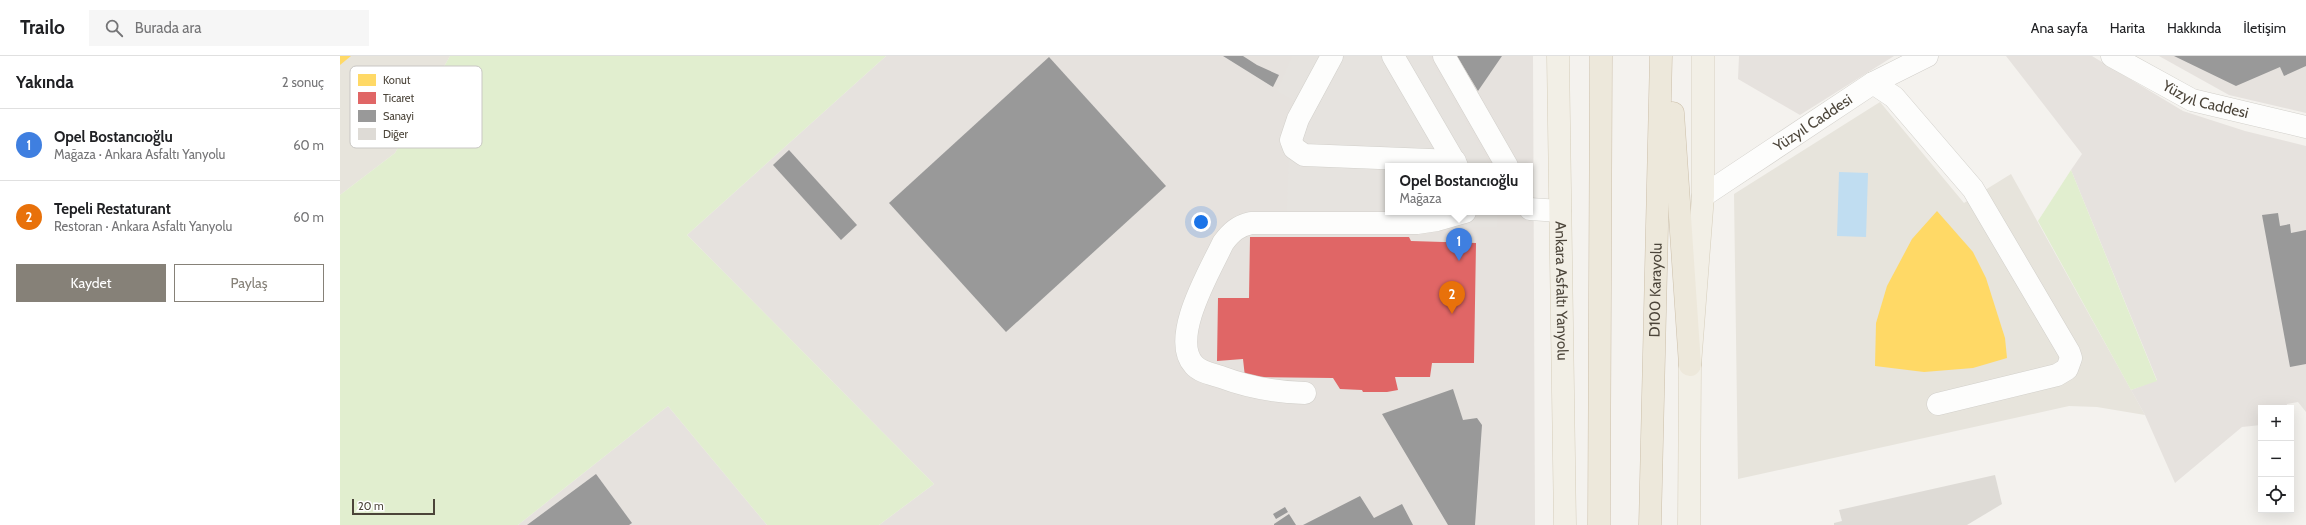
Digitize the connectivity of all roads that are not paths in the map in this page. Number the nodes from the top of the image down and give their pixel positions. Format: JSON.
{"nodes":[{"id":1,"x":1332,"y":56,"type":"edge"},
{"id":2,"x":1393,"y":56,"type":"edge"},
{"id":3,"x":1444,"y":56,"type":"edge"},
{"id":4,"x":1558,"y":56,"type":"edge"},
{"id":5,"x":1601,"y":56,"type":"edge"},
{"id":6,"x":1661,"y":56,"type":"edge"},
{"id":7,"x":1668,"y":56,"type":"edge"},
{"id":8,"x":1703,"y":56,"type":"edge"},
{"id":9,"x":1927,"y":56,"type":"edge"},
{"id":10,"x":2112,"y":56,"type":"edge"},
{"id":11,"x":1873,"y":83,"type":"junction"},
{"id":12,"x":2306,"y":127,"type":"edge"},
{"id":13,"x":1438,"y":163,"type":"edge"},
{"id":14,"x":1455,"y":163,"type":"edge"},
{"id":15,"x":1505,"y":163,"type":"edge"},
{"id":16,"x":1703,"y":196,"type":"junction"},
{"id":17,"x":1533,"y":209,"type":"edge"},
{"id":18,"x":1560,"y":211,"type":"junction"},
{"id":19,"x":1454,"y":215,"type":"edge"},
{"id":20,"x":1690,"y":366,"type":"junction"},
{"id":21,"x":1305,"y":393,"type":"dead end"},
{"id":22,"x":1938,"y":404,"type":"dead end"},
{"id":23,"x":1599,"y":441,"type":"junction"},
{"id":24,"x":1565,"y":525,"type":"edge"},
{"id":25,"x":1587,"y":525,"type":"edge"},
{"id":26,"x":1599,"y":525,"type":"edge"},
{"id":27,"x":1650,"y":525,"type":"edge"},
{"id":28,"x":1689,"y":525,"type":"edge"}],
"edges":[{"from":1,"to":13,"type":"street"},
{"from":2,"to":14,"type":"street"},
{"from":3,"to":15,"type":"street"},
{"from":4,"to":18,"type":"main road","name":"Ankara Asfaltı Yanyolu"},
{"from":5,"to":23,"type":"highway"},
{"from":6,"to":27,"type":"highway","name":"D100 Karayolu"},
{"from":7,"to":20,"type":"highway"},
{"from":8,"to":16,"type":"main road"},
{"from":9,"to":11,"type":"street","name":"Yüzyıl Caddesi"},
{"from":10,"to":12,"type":"street","name":"Yüzyıl Caddesi"},
{"from":11,"to":16,"type":"street","name":"Yüzyıl Caddesi"},
{"from":11,"to":22,"type":"street"},
{"from":16,"to":20,"type":"main road"},
{"from":17,"to":18,"type":"street"},
{"from":18,"to":24,"type":"main road","name":"Ankara Asfaltı Yanyolu"},
{"from":19,"to":21,"type":"street"},
{"from":20,"to":28,"type":"main road"},
{"from":23,"to":25,"type":"highway"},
{"from":23,"to":26,"type":"highway"}]}
